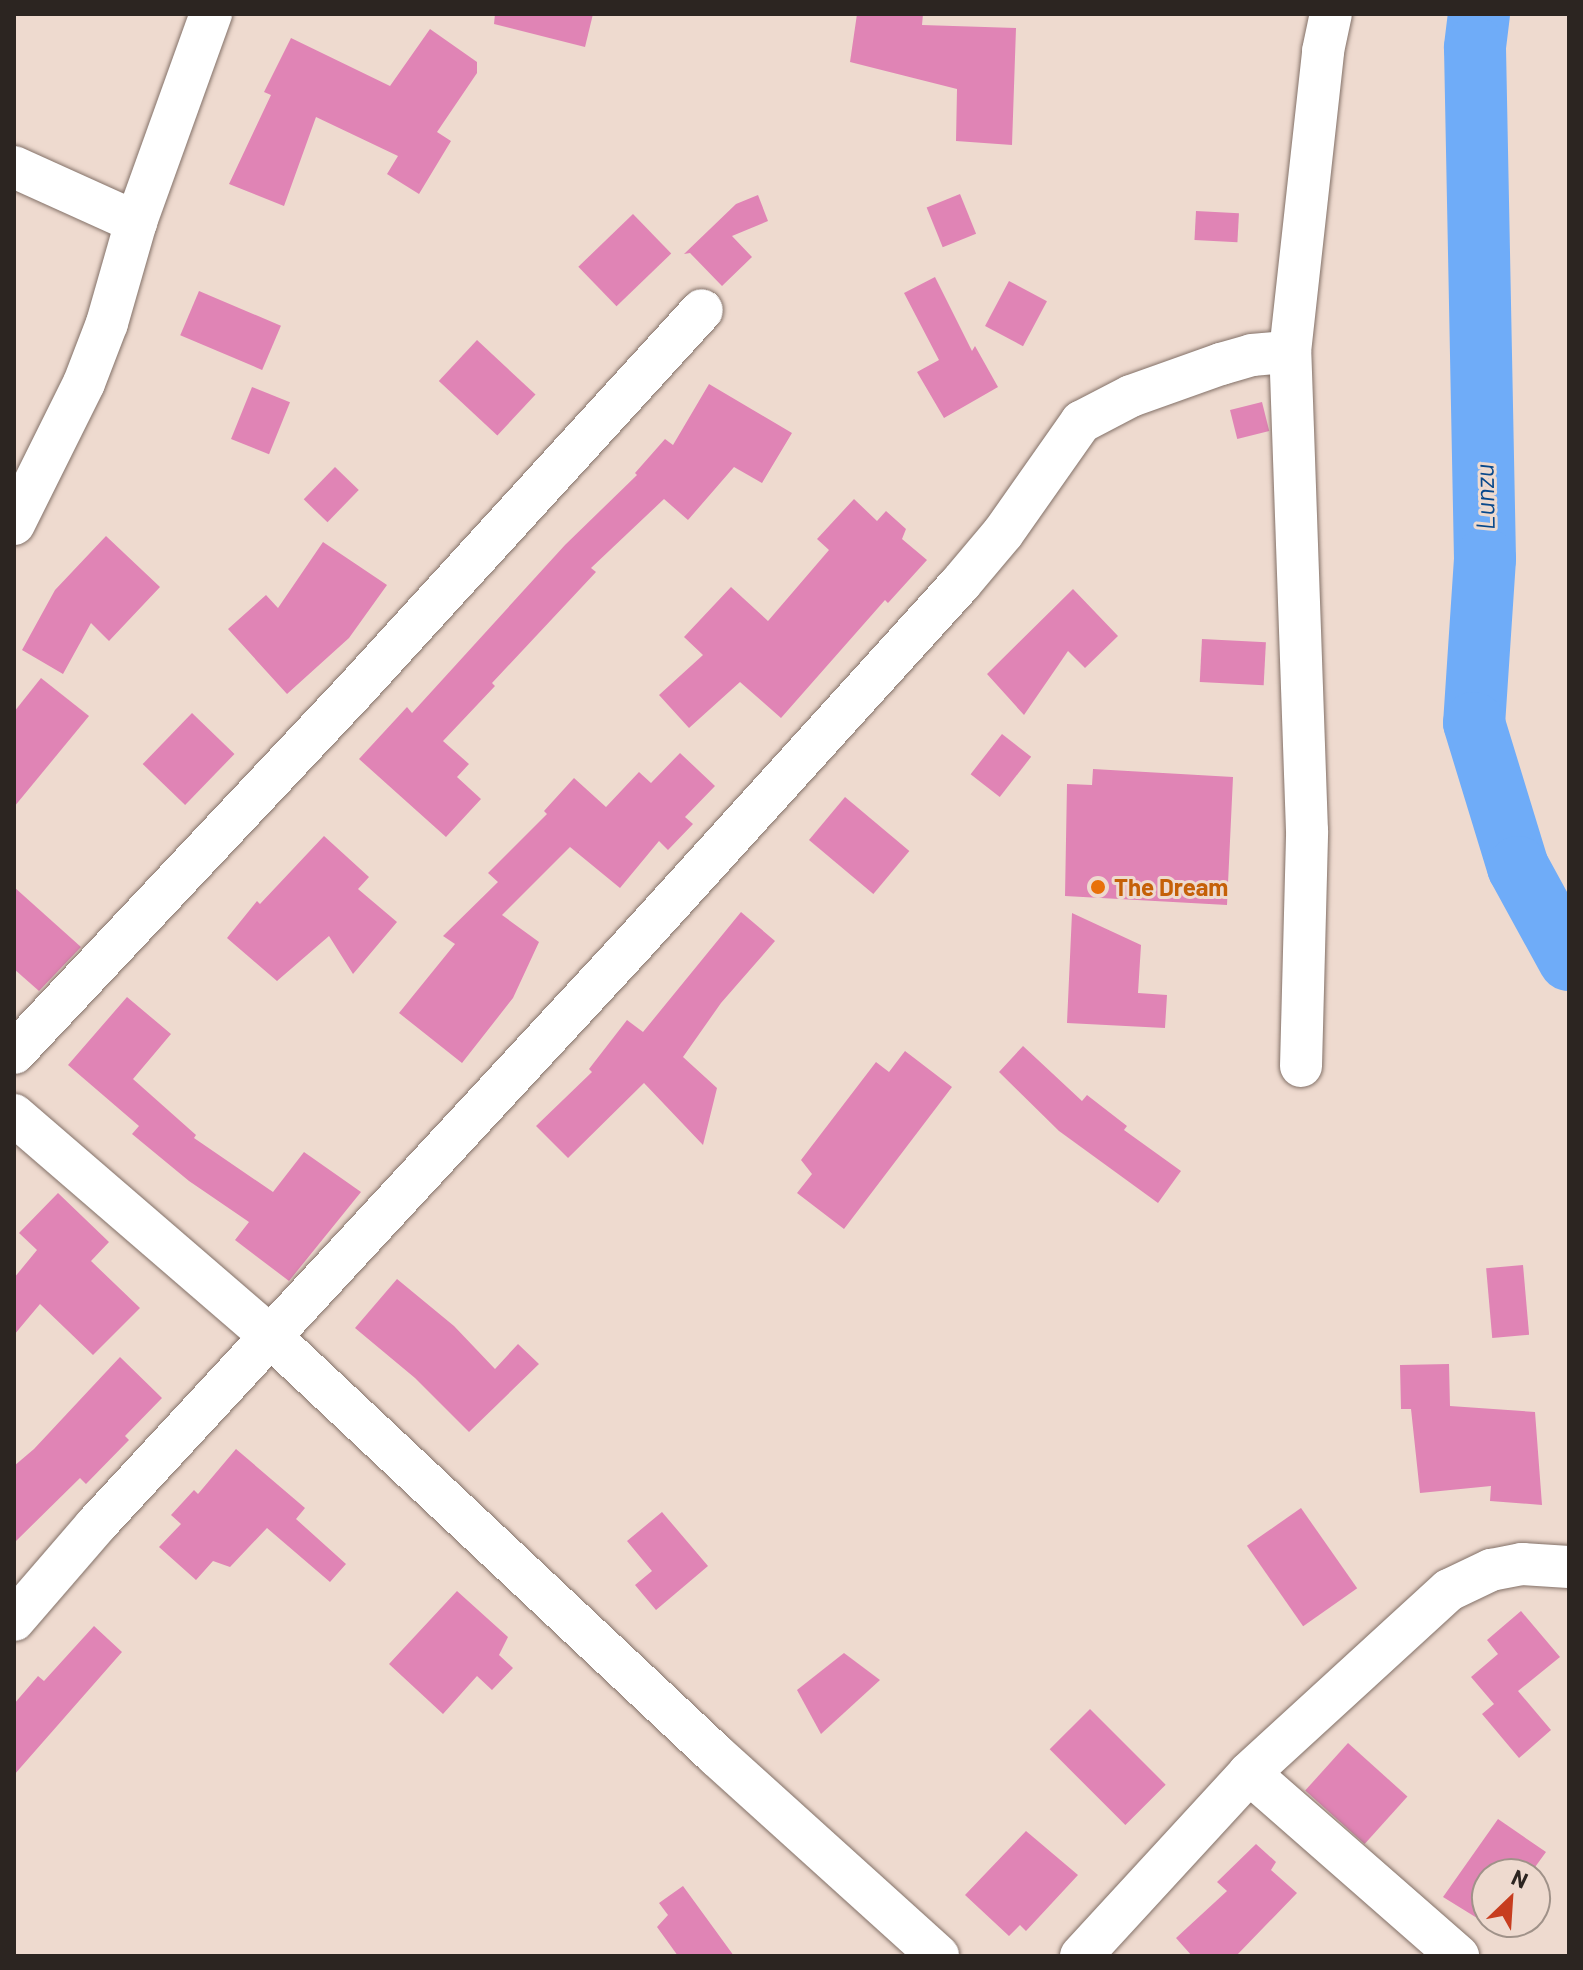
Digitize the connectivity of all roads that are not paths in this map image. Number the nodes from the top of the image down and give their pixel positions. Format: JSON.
{"nodes":[{"id":1,"x":211,"y":14,"type":"edge"},
{"id":2,"x":1331,"y":14,"type":"edge"},
{"id":3,"x":14,"y":167,"type":"edge"},
{"id":4,"x":136,"y":222,"type":"junction"},
{"id":5,"x":702,"y":310,"type":"dead end"},
{"id":6,"x":1290,"y":352,"type":"junction"},
{"id":7,"x":14,"y":524,"type":"edge"},
{"id":8,"x":14,"y":1053,"type":"edge"},
{"id":9,"x":1301,"y":1066,"type":"dead end"},
{"id":10,"x":14,"y":1115,"type":"edge"},
{"id":11,"x":269,"y":1335,"type":"junction"},
{"id":12,"x":1569,"y":1567,"type":"edge"},
{"id":13,"x":14,"y":1620,"type":"edge"},
{"id":14,"x":1249,"y":1773,"type":"junction"},
{"id":15,"x":938,"y":1956,"type":"edge"},
{"id":16,"x":1081,"y":1956,"type":"edge"},
{"id":17,"x":1458,"y":1956,"type":"edge"}],
"edges":[{"from":1,"to":4,"type":"street"},
{"from":2,"to":6,"type":"street"},
{"from":3,"to":4,"type":"street"},
{"from":4,"to":7,"type":"street"},
{"from":5,"to":8,"type":"street"},
{"from":6,"to":9,"type":"street"},
{"from":6,"to":11,"type":"street"},
{"from":10,"to":11,"type":"street"},
{"from":11,"to":13,"type":"street"},
{"from":11,"to":15,"type":"street"},
{"from":12,"to":14,"type":"street"},
{"from":14,"to":16,"type":"street"},
{"from":14,"to":17,"type":"street"}]}
